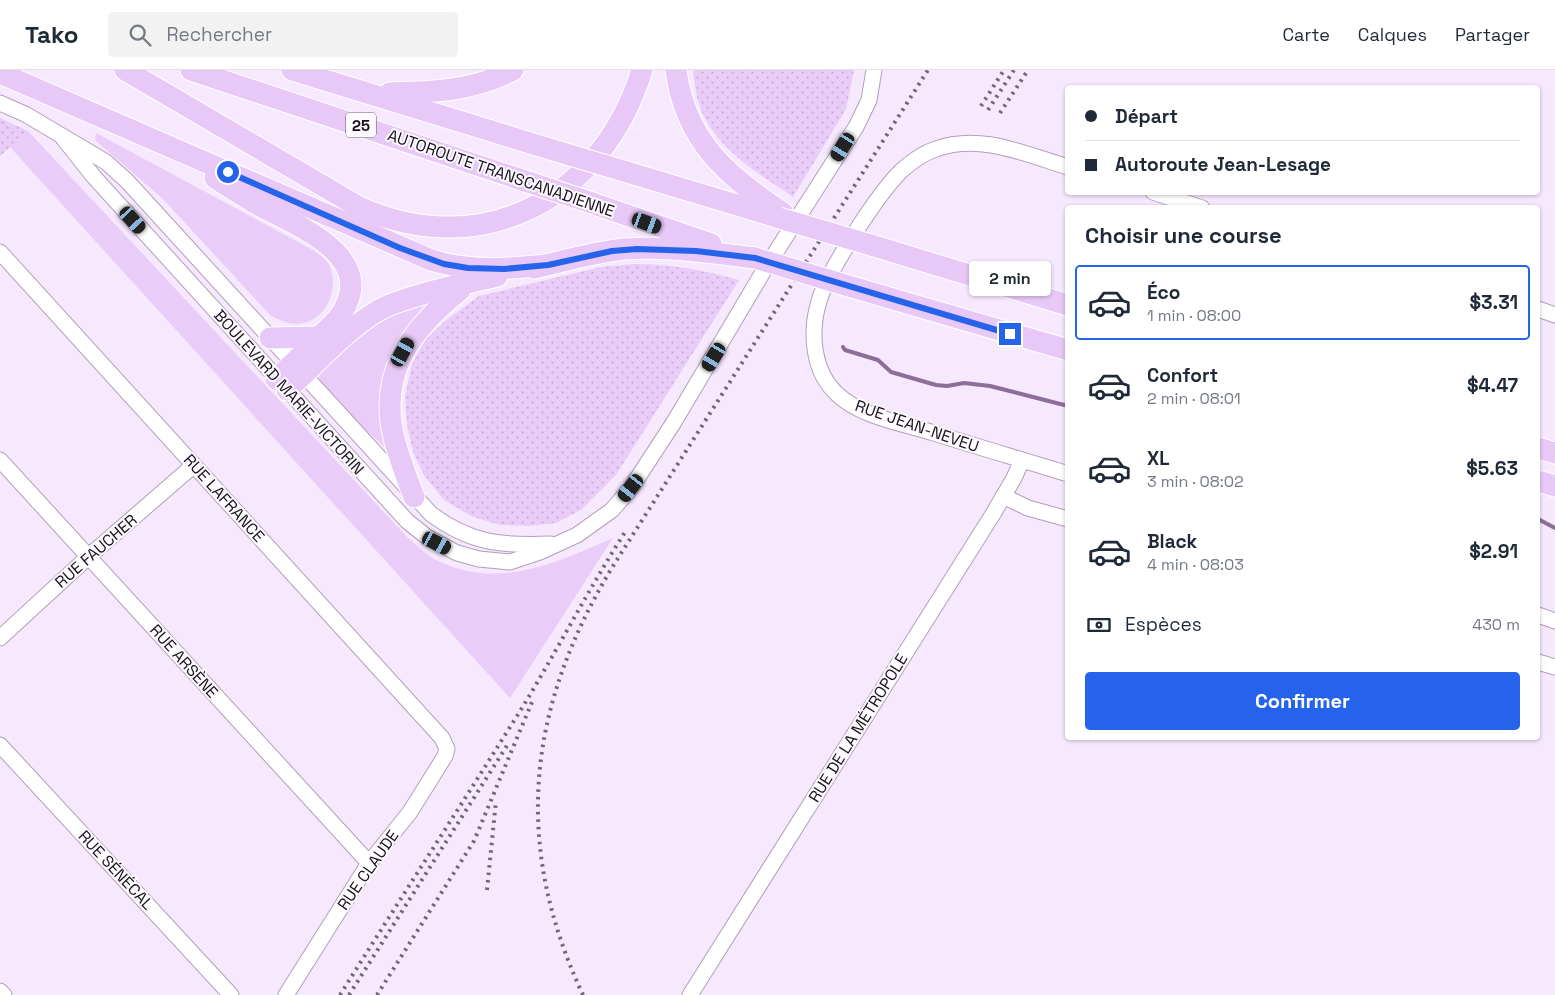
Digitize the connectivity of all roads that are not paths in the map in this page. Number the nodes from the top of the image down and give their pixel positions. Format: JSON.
{"nodes":[{"id":1,"x":125,"y":70,"type":"edge"},
{"id":2,"x":191,"y":70,"type":"edge"},
{"id":3,"x":292,"y":70,"type":"edge"},
{"id":4,"x":513,"y":70,"type":"edge"},
{"id":5,"x":642,"y":70,"type":"edge"},
{"id":6,"x":676,"y":70,"type":"edge"},
{"id":7,"x":874,"y":70,"type":"edge"},
{"id":8,"x":0,"y":73,"type":"edge"},
{"id":9,"x":370,"y":93,"type":"junction"},
{"id":10,"x":0,"y":103,"type":"edge"},
{"id":11,"x":62,"y":138,"type":"junction"},
{"id":12,"x":158,"y":142,"type":"junction"},
{"id":13,"x":1065,"y":166,"type":"edge"},
{"id":14,"x":1162,"y":195,"type":"edge"},
{"id":15,"x":1193,"y":205,"type":"edge"},
{"id":16,"x":788,"y":218,"type":"junction"},
{"id":17,"x":0,"y":252,"type":"edge"},
{"id":18,"x":755,"y":258,"type":"junction"},
{"id":19,"x":548,"y":265,"type":"junction"},
{"id":20,"x":468,"y":283,"type":"junction"},
{"id":21,"x":1065,"y":304,"type":"edge"},
{"id":22,"x":1540,"y":310,"type":"edge"},
{"id":23,"x":1555,"y":315,"type":"edge"},
{"id":24,"x":319,"y":337,"type":"junction"},
{"id":25,"x":270,"y":338,"type":"junction"},
{"id":26,"x":1065,"y":349,"type":"edge"},
{"id":27,"x":298,"y":370,"type":"junction"},
{"id":28,"x":282,"y":385,"type":"junction"},
{"id":29,"x":1540,"y":449,"type":"edge"},
{"id":30,"x":1555,"y":454,"type":"edge"},
{"id":31,"x":0,"y":460,"type":"edge"},
{"id":32,"x":1022,"y":460,"type":"junction"},
{"id":33,"x":194,"y":466,"type":"junction"},
{"id":34,"x":1065,"y":473,"type":"edge"},
{"id":35,"x":1540,"y":482,"type":"edge"},
{"id":36,"x":1555,"y":486,"type":"edge"},
{"id":37,"x":1004,"y":496,"type":"junction"},
{"id":38,"x":414,"y":497,"type":"junction"},
{"id":39,"x":1065,"y":518,"type":"edge"},
{"id":40,"x":558,"y":544,"type":"junction"},
{"id":41,"x":88,"y":556,"type":"junction"},
{"id":42,"x":1540,"y":616,"type":"edge"},
{"id":43,"x":1555,"y":621,"type":"edge"},
{"id":44,"x":0,"y":638,"type":"edge"},
{"id":45,"x":1540,"y":663,"type":"edge"},
{"id":46,"x":1555,"y":667,"type":"edge"},
{"id":47,"x":0,"y":745,"type":"edge"},
{"id":48,"x":446,"y":745,"type":"joint"},
{"id":49,"x":369,"y":863,"type":"junction"},
{"id":50,"x":0,"y":991,"type":"edge"},
{"id":51,"x":4,"y":995,"type":"edge"},
{"id":52,"x":232,"y":995,"type":"edge"},
{"id":53,"x":286,"y":995,"type":"edge"},
{"id":54,"x":690,"y":995,"type":"edge"}],
"edges":[{"from":1,"to":5,"type":"highway"},
{"from":2,"to":18,"type":"highway","name":"AUTOROUTE TRANSCANADIENNE","number":"25","bridge":true},
{"from":3,"to":9,"type":"highway","name":"AUTOROUTE TRANSCANADIENNE","number":"25"},
{"from":4,"to":9,"type":"highway"},
{"from":6,"to":16,"type":"highway"},
{"from":7,"to":40,"type":"street","name":"BOULEVARD MARIE-VICTORIN"},
{"from":8,"to":12,"type":"highway"},
{"from":9,"to":16,"type":"highway","name":"AUTOROUTE TRANSCANADIENNE","number":"25","bridge":true},
{"from":10,"to":11,"type":"street","name":"BOULEVARD MARIE-VICTORIN"},
{"from":11,"to":25,"type":"street","name":"BOULEVARD MARIE-VICTORIN"},
{"from":11,"to":28,"type":"street","name":"BOULEVARD MARIE-VICTORIN"},
{"from":12,"to":19,"type":"highway"},
{"from":12,"to":24,"type":"highway"},
{"from":13,"to":32,"type":"street","name":"RUE JEAN-NEVEU"},
{"from":14,"to":15,"type":"street"},
{"from":16,"to":21,"type":"highway","name":"AUTOROUTE TRANSCANADIENNE","bridge":true},
{"from":17,"to":33,"type":"street","name":"RUE LAFRANCE"},
{"from":18,"to":19,"type":"highway"},
{"from":18,"to":26,"type":"highway","number":"25","bridge":true},
{"from":19,"to":20,"type":"highway"},
{"from":20,"to":27,"type":"highway"},
{"from":20,"to":38,"type":"highway"},
{"from":22,"to":23,"type":"street"},
{"from":24,"to":25,"type":"highway"},
{"from":24,"to":27,"type":"highway"},
{"from":25,"to":27,"type":"street","name":"BOULEVARD MARIE-VICTORIN"},
{"from":27,"to":28,"type":"highway"},
{"from":27,"to":38,"type":"street","name":"BOULEVARD MARIE-VICTORIN"},
{"from":28,"to":40,"type":"street","name":"BOULEVARD MARIE-VICTORIN"},
{"from":29,"to":30,"type":"highway"},
{"from":31,"to":41,"type":"street","name":"RUE ARSÈNE"},
{"from":32,"to":34,"type":"street","name":"RUE JEAN-NEVEU"},
{"from":32,"to":37,"type":"street","name":"RUE DE LA MÉTROPOLE"},
{"from":33,"to":41,"type":"street","name":"RUE FAUCHER"},
{"from":33,"to":48,"type":"street","name":"RUE LAFRANCE"},
{"from":35,"to":36,"type":"highway"},
{"from":37,"to":39,"type":"street"},
{"from":37,"to":54,"type":"street","name":"RUE DE LA MÉTROPOLE"},
{"from":38,"to":40,"type":"street","name":"BOULEVARD MARIE-VICTORIN"},
{"from":41,"to":44,"type":"street","name":"RUE FAUCHER"},
{"from":41,"to":49,"type":"street","name":"RUE ARSÈNE"},
{"from":42,"to":43,"type":"street"},
{"from":45,"to":46,"type":"street"},
{"from":47,"to":52,"type":"street","name":"RUE SÉNÉCAL"},
{"from":48,"to":49,"type":"street","name":"RUE CLAUDE"},
{"from":49,"to":53,"type":"street","name":"RUE CLAUDE"},
{"from":50,"to":51,"type":"street"}]}
